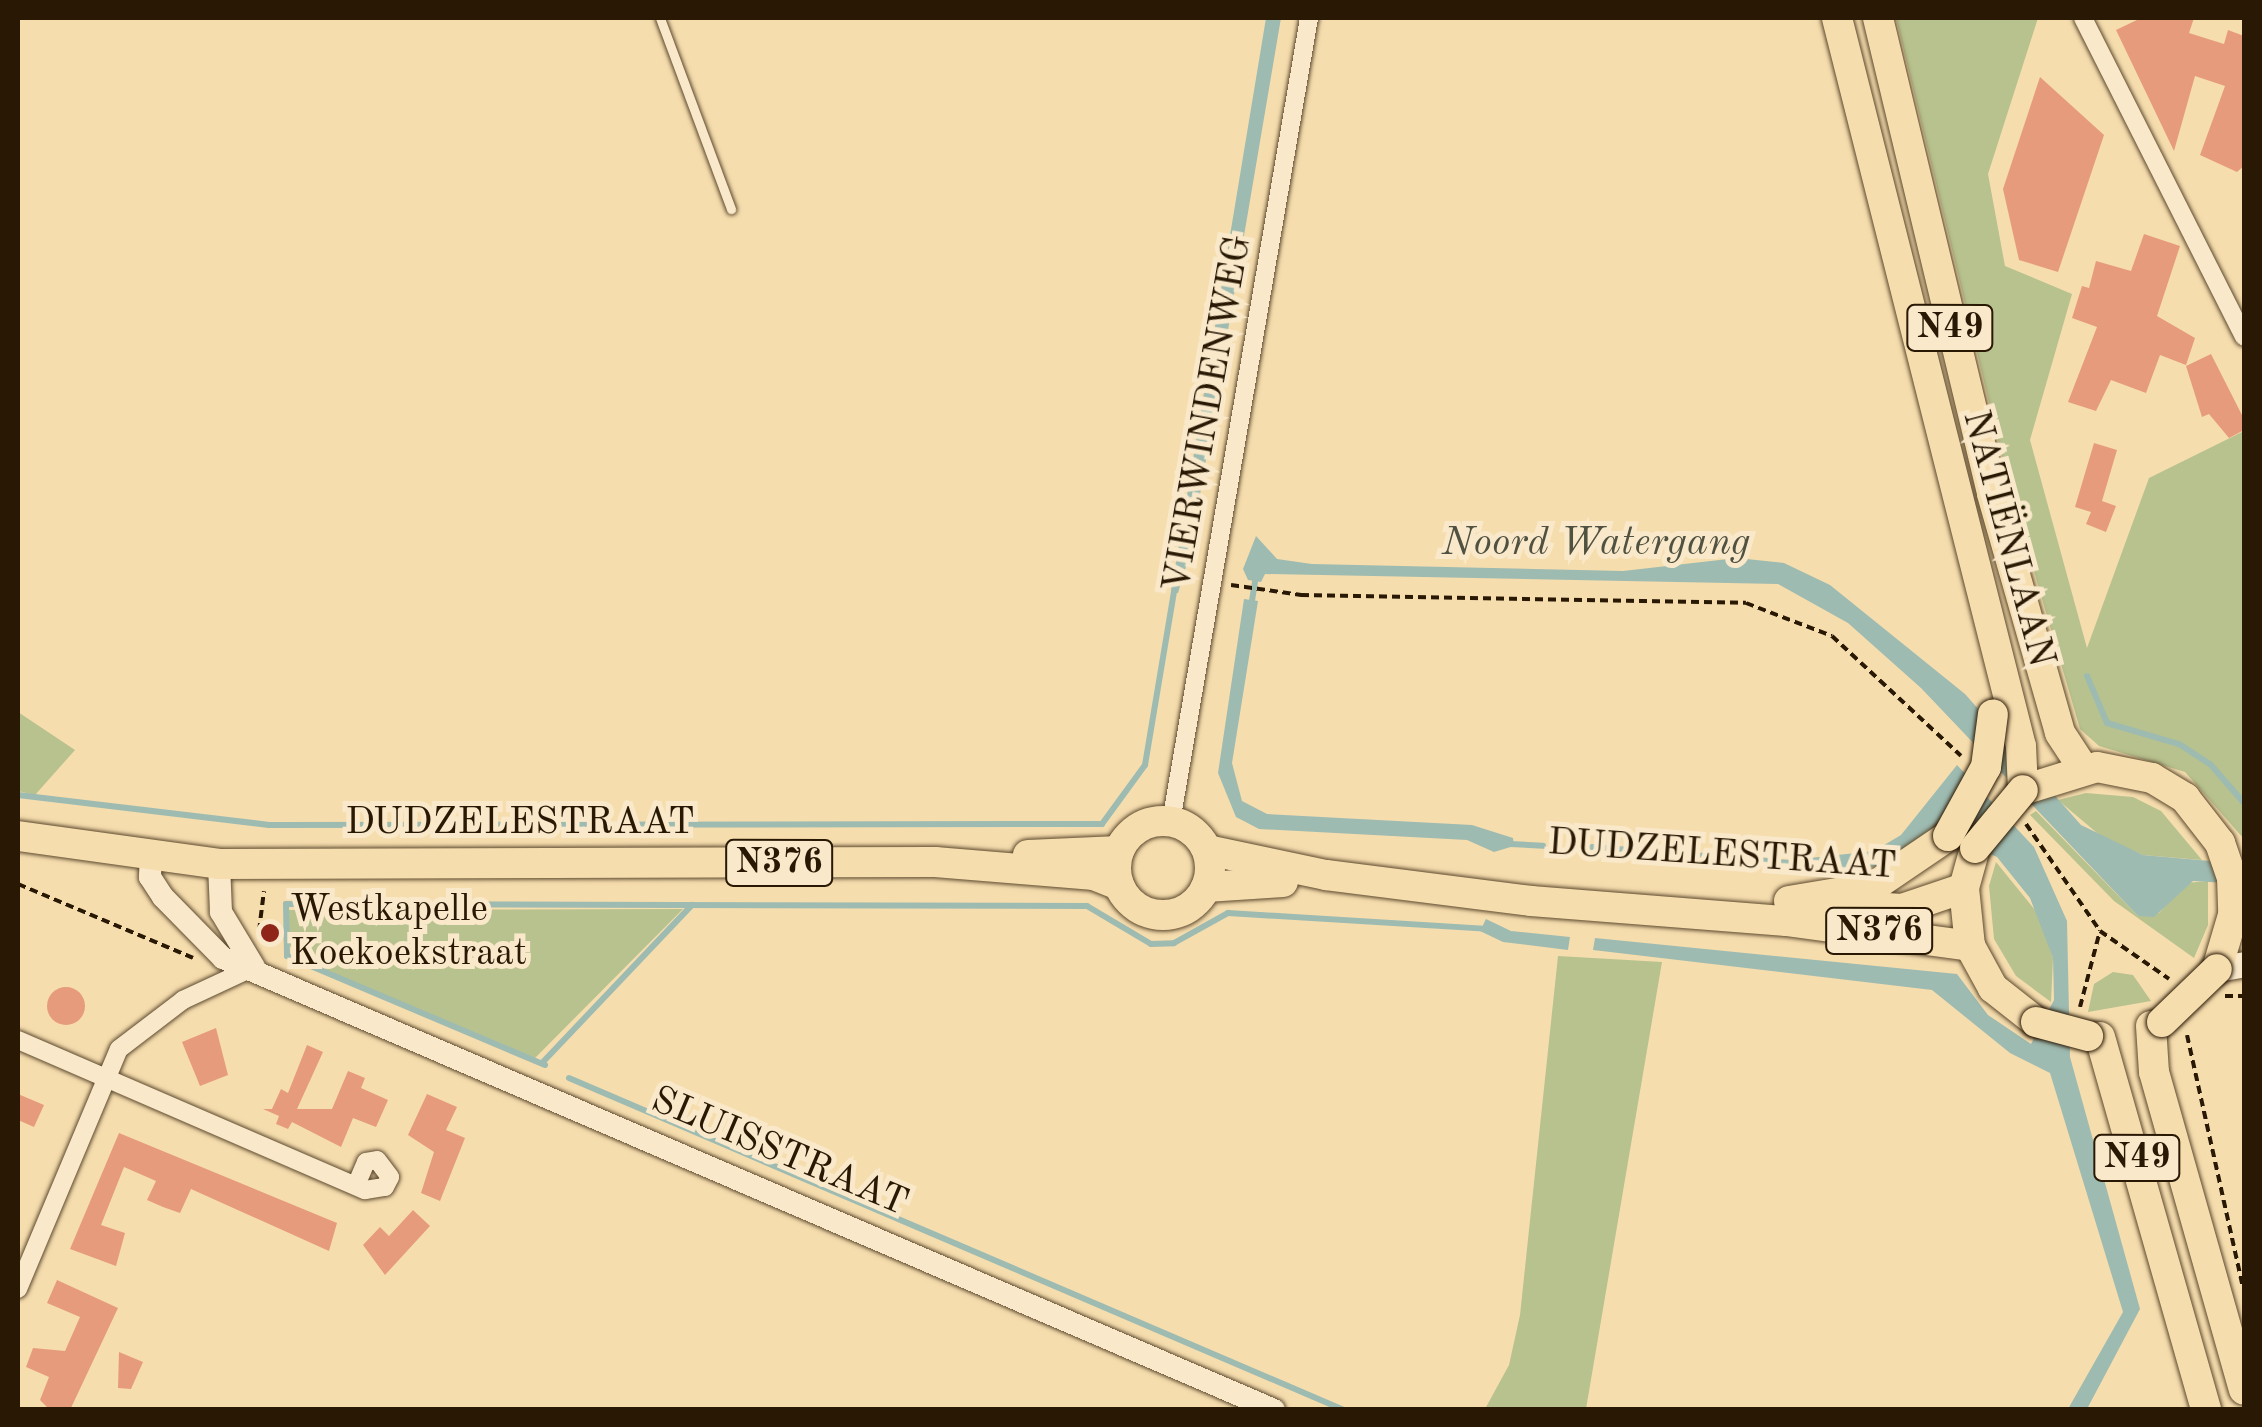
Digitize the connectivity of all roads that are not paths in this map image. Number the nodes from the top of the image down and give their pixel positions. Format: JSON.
{"nodes":[{"id":1,"x":660,"y":18,"type":"edge"},
{"id":2,"x":1309,"y":18,"type":"edge"},
{"id":3,"x":1837,"y":18,"type":"edge"},
{"id":4,"x":1878,"y":18,"type":"edge"},
{"id":5,"x":2083,"y":18,"type":"edge"},
{"id":6,"x":731,"y":209,"type":"dead end"},
{"id":7,"x":2244,"y":338,"type":"edge"},
{"id":8,"x":1997,"y":659,"type":"junction"},
{"id":9,"x":2083,"y":768,"type":"junction"},
{"id":10,"x":2036,"y":783,"type":"junction"},
{"id":11,"x":1171,"y":822,"type":"junction"},
{"id":12,"x":18,"y":836,"type":"edge"},
{"id":13,"x":1962,"y":842,"type":"junction"},
{"id":14,"x":1207,"y":850,"type":"junction"},
{"id":15,"x":1119,"y":851,"type":"junction"},
{"id":16,"x":151,"y":856,"type":"junction"},
{"id":17,"x":219,"y":864,"type":"junction"},
{"id":18,"x":1000,"y":864,"type":"junction"},
{"id":19,"x":1326,"y":875,"type":"junction"},
{"id":20,"x":1119,"y":885,"type":"junction"},
{"id":21,"x":1206,"y":887,"type":"junction"},
{"id":22,"x":1472,"y":888,"type":"junction"},
{"id":23,"x":1964,"y":888,"type":"junction"},
{"id":24,"x":1789,"y":901,"type":"junction"},
{"id":25,"x":2237,"y":909,"type":"edge"},
{"id":26,"x":1970,"y":946,"type":"junction"},
{"id":27,"x":2230,"y":966,"type":"edge"},
{"id":28,"x":254,"y":967,"type":"junction"},
{"id":29,"x":2168,"y":1023,"type":"junction"},
{"id":30,"x":2089,"y":1031,"type":"junction"},
{"id":31,"x":18,"y":1040,"type":"edge"},
{"id":32,"x":107,"y":1078,"type":"junction"},
{"id":33,"x":358,"y":1181,"type":"dead end"},
{"id":34,"x":18,"y":1289,"type":"edge"},
{"id":35,"x":2244,"y":1390,"type":"edge"},
{"id":36,"x":1274,"y":1410,"type":"edge"},
{"id":37,"x":2206,"y":1410,"type":"edge"}],
"edges":[{"from":1,"to":6,"type":"lane"},
{"from":2,"to":11,"type":"street","name":"VIERWINDENWEG"},
{"from":3,"to":8,"type":"main road","name":"NATIËNLAAN","number":"N49"},
{"from":4,"to":9,"type":"main road","name":"NATIËNLAAN","number":"N49"},
{"from":5,"to":7,"type":"street"},
{"from":8,"to":10,"type":"main road","name":"NATIËNLAAN","number":"N49"},
{"from":8,"to":13,"type":"main road","bridge":true},
{"from":9,"to":10,"type":"main road"},
{"from":9,"to":25,"type":"main road"},
{"from":10,"to":13,"type":"main road","bridge":true},
{"from":11,"to":14,"type":"main road","number":"N376"},
{"from":11,"to":15,"type":"main road"},
{"from":12,"to":16,"type":"main road","number":"N376"},
{"from":13,"to":23,"type":"main road"},
{"from":13,"to":24,"type":"main road"},
{"from":14,"to":19,"type":"main road","name":"DUDZELESTRAAT","number":"N376"},
{"from":14,"to":21,"type":"main road"},
{"from":15,"to":18,"type":"main road","name":"DUDZELESTRAAT","number":"N376"},
{"from":15,"to":20,"type":"main road"},
{"from":16,"to":17,"type":"main road","number":"N376"},
{"from":16,"to":28,"type":"street","name":"SLUISSTRAAT"},
{"from":17,"to":18,"type":"main road","name":"DUDZELESTRAAT","number":"N376"},
{"from":17,"to":28,"type":"street"},
{"from":18,"to":20,"type":"main road","name":"DUDZELESTRAAT","number":"N376"},
{"from":19,"to":21,"type":"main road","name":"DUDZELESTRAAT","number":"N376"},
{"from":19,"to":22,"type":"main road","name":"DUDZELESTRAAT","number":"N376"},
{"from":20,"to":21,"type":"main road","number":"N376"},
{"from":22,"to":24,"type":"main road","name":"DUDZELESTRAAT","number":"N376"},
{"from":22,"to":26,"type":"main road","name":"DUDZELESTRAAT","number":"N376"},
{"from":23,"to":24,"type":"main road","name":"DUDZELESTRAAT","number":"N376"},
{"from":23,"to":26,"type":"main road"},
{"from":25,"to":27,"type":"main road"},
{"from":26,"to":30,"type":"main road","bridge":true},
{"from":27,"to":29,"type":"main road","bridge":true},
{"from":28,"to":32,"type":"street"},
{"from":28,"to":36,"type":"street","name":"SLUISSTRAAT"},
{"from":29,"to":30,"type":"main road"},
{"from":29,"to":35,"type":"main road","number":"N49"},
{"from":30,"to":37,"type":"main road","number":"N49"},
{"from":31,"to":32,"type":"street"},
{"from":32,"to":33,"type":"street"},
{"from":32,"to":34,"type":"street"}]}
